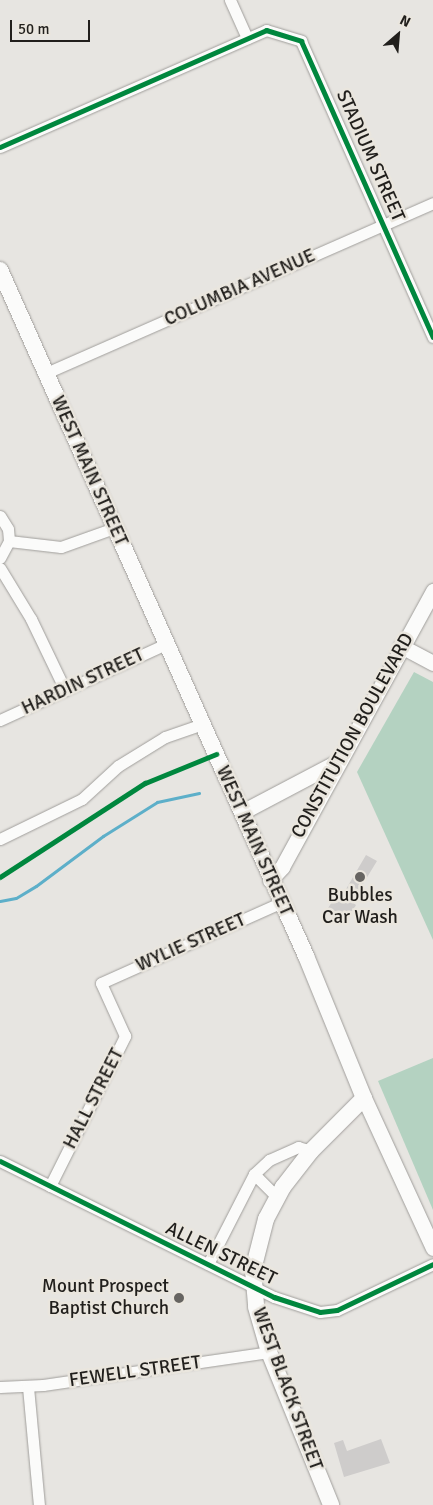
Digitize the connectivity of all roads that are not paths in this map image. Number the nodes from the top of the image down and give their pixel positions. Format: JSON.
{"nodes":[{"id":1,"x":230,"y":0,"type":"edge"},
{"id":2,"x":247,"y":38,"type":"junction"},
{"id":3,"x":0,"y":147,"type":"edge"},
{"id":4,"x":433,"y":203,"type":"edge"},
{"id":5,"x":384,"y":224,"type":"junction"},
{"id":6,"x":0,"y":270,"type":"edge"},
{"id":7,"x":433,"y":337,"type":"edge"},
{"id":8,"x":46,"y":373,"type":"junction"},
{"id":9,"x":0,"y":516,"type":"edge"},
{"id":10,"x":114,"y":528,"type":"junction"},
{"id":11,"x":8,"y":542,"type":"junction"},
{"id":12,"x":0,"y":558,"type":"edge"},
{"id":13,"x":0,"y":568,"type":"edge"},
{"id":14,"x":433,"y":591,"type":"edge"},
{"id":15,"x":166,"y":644,"type":"junction"},
{"id":16,"x":401,"y":646,"type":"junction"},
{"id":17,"x":433,"y":664,"type":"edge"},
{"id":18,"x":65,"y":690,"type":"junction"},
{"id":19,"x":0,"y":720,"type":"edge"},
{"id":20,"x":202,"y":724,"type":"junction"},
{"id":21,"x":337,"y":762,"type":"junction"},
{"id":22,"x":242,"y":812,"type":"junction"},
{"id":23,"x":0,"y":839,"type":"edge"},
{"id":24,"x":270,"y":880,"type":"junction"},
{"id":25,"x":280,"y":903,"type":"junction"},
{"id":26,"x":101,"y":983,"type":"joint"},
{"id":27,"x":364,"y":1098,"type":"junction"},
{"id":28,"x":311,"y":1151,"type":"junction"},
{"id":29,"x":0,"y":1161,"type":"edge"},
{"id":30,"x":254,"y":1174,"type":"junction"},
{"id":31,"x":50,"y":1186,"type":"junction"},
{"id":32,"x":277,"y":1197,"type":"junction"},
{"id":33,"x":433,"y":1248,"type":"edge"},
{"id":34,"x":208,"y":1264,"type":"junction"},
{"id":35,"x":433,"y":1264,"type":"edge"},
{"id":36,"x":253,"y":1286,"type":"junction"},
{"id":37,"x":269,"y":1352,"type":"junction"},
{"id":38,"x":0,"y":1387,"type":"edge"},
{"id":39,"x":28,"y":1387,"type":"junction"},
{"id":40,"x":39,"y":1505,"type":"edge"},
{"id":41,"x":331,"y":1505,"type":"edge"}],
"edges":[{"from":1,"to":2,"type":"street"},
{"from":2,"to":3,"type":"street","name":"STADIUM STREET"},
{"from":2,"to":5,"type":"street","name":"STADIUM STREET"},
{"from":4,"to":5,"type":"street","name":"COLUMBIA AVENUE"},
{"from":5,"to":7,"type":"street","name":"STADIUM STREET"},
{"from":5,"to":8,"type":"street","name":"COLUMBIA AVENUE"},
{"from":6,"to":8,"type":"main road","name":"WEST MAIN STREET"},
{"from":8,"to":10,"type":"main road","name":"WEST MAIN STREET"},
{"from":9,"to":11,"type":"street"},
{"from":10,"to":11,"type":"street"},
{"from":10,"to":15,"type":"main road","name":"WEST MAIN STREET"},
{"from":11,"to":12,"type":"street"},
{"from":13,"to":18,"type":"street"},
{"from":14,"to":16,"type":"street","name":"CONSTITUTION BOULEVARD"},
{"from":15,"to":18,"type":"street","name":"HARDIN STREET"},
{"from":15,"to":20,"type":"main road","name":"WEST MAIN STREET"},
{"from":16,"to":17,"type":"street"},
{"from":16,"to":21,"type":"street","name":"CONSTITUTION BOULEVARD"},
{"from":18,"to":19,"type":"street","name":"HARDIN STREET"},
{"from":20,"to":22,"type":"main road","name":"WEST MAIN STREET"},
{"from":20,"to":23,"type":"street"},
{"from":21,"to":22,"type":"street"},
{"from":21,"to":24,"type":"street","name":"CONSTITUTION BOULEVARD"},
{"from":22,"to":24,"type":"main road","name":"WEST MAIN STREET"},
{"from":24,"to":25,"type":"main road","name":"WEST MAIN STREET"},
{"from":25,"to":26,"type":"street","name":"WYLIE STREET"},
{"from":25,"to":27,"type":"main road","name":"WEST MAIN STREET"},
{"from":26,"to":31,"type":"street","name":"HALL STREET"},
{"from":27,"to":28,"type":"main road","name":"WEST BLACK STREET"},
{"from":27,"to":33,"type":"street","name":"WEST MAIN STREET"},
{"from":28,"to":30,"type":"street"},
{"from":28,"to":32,"type":"main road","name":"WEST BLACK STREET"},
{"from":29,"to":31,"type":"street","name":"ALLEN STREET"},
{"from":30,"to":32,"type":"street"},
{"from":30,"to":34,"type":"street"},
{"from":31,"to":34,"type":"street","name":"ALLEN STREET"},
{"from":32,"to":36,"type":"main road","name":"WEST BLACK STREET"},
{"from":34,"to":36,"type":"street","name":"ALLEN STREET"},
{"from":35,"to":36,"type":"street","name":"ALLEN STREET"},
{"from":36,"to":37,"type":"main road","name":"WEST BLACK STREET"},
{"from":37,"to":39,"type":"street","name":"FEWELL STREET"},
{"from":37,"to":41,"type":"main road","name":"WEST BLACK STREET"},
{"from":38,"to":39,"type":"street","name":"FEWELL STREET"},
{"from":39,"to":40,"type":"street"}]}
